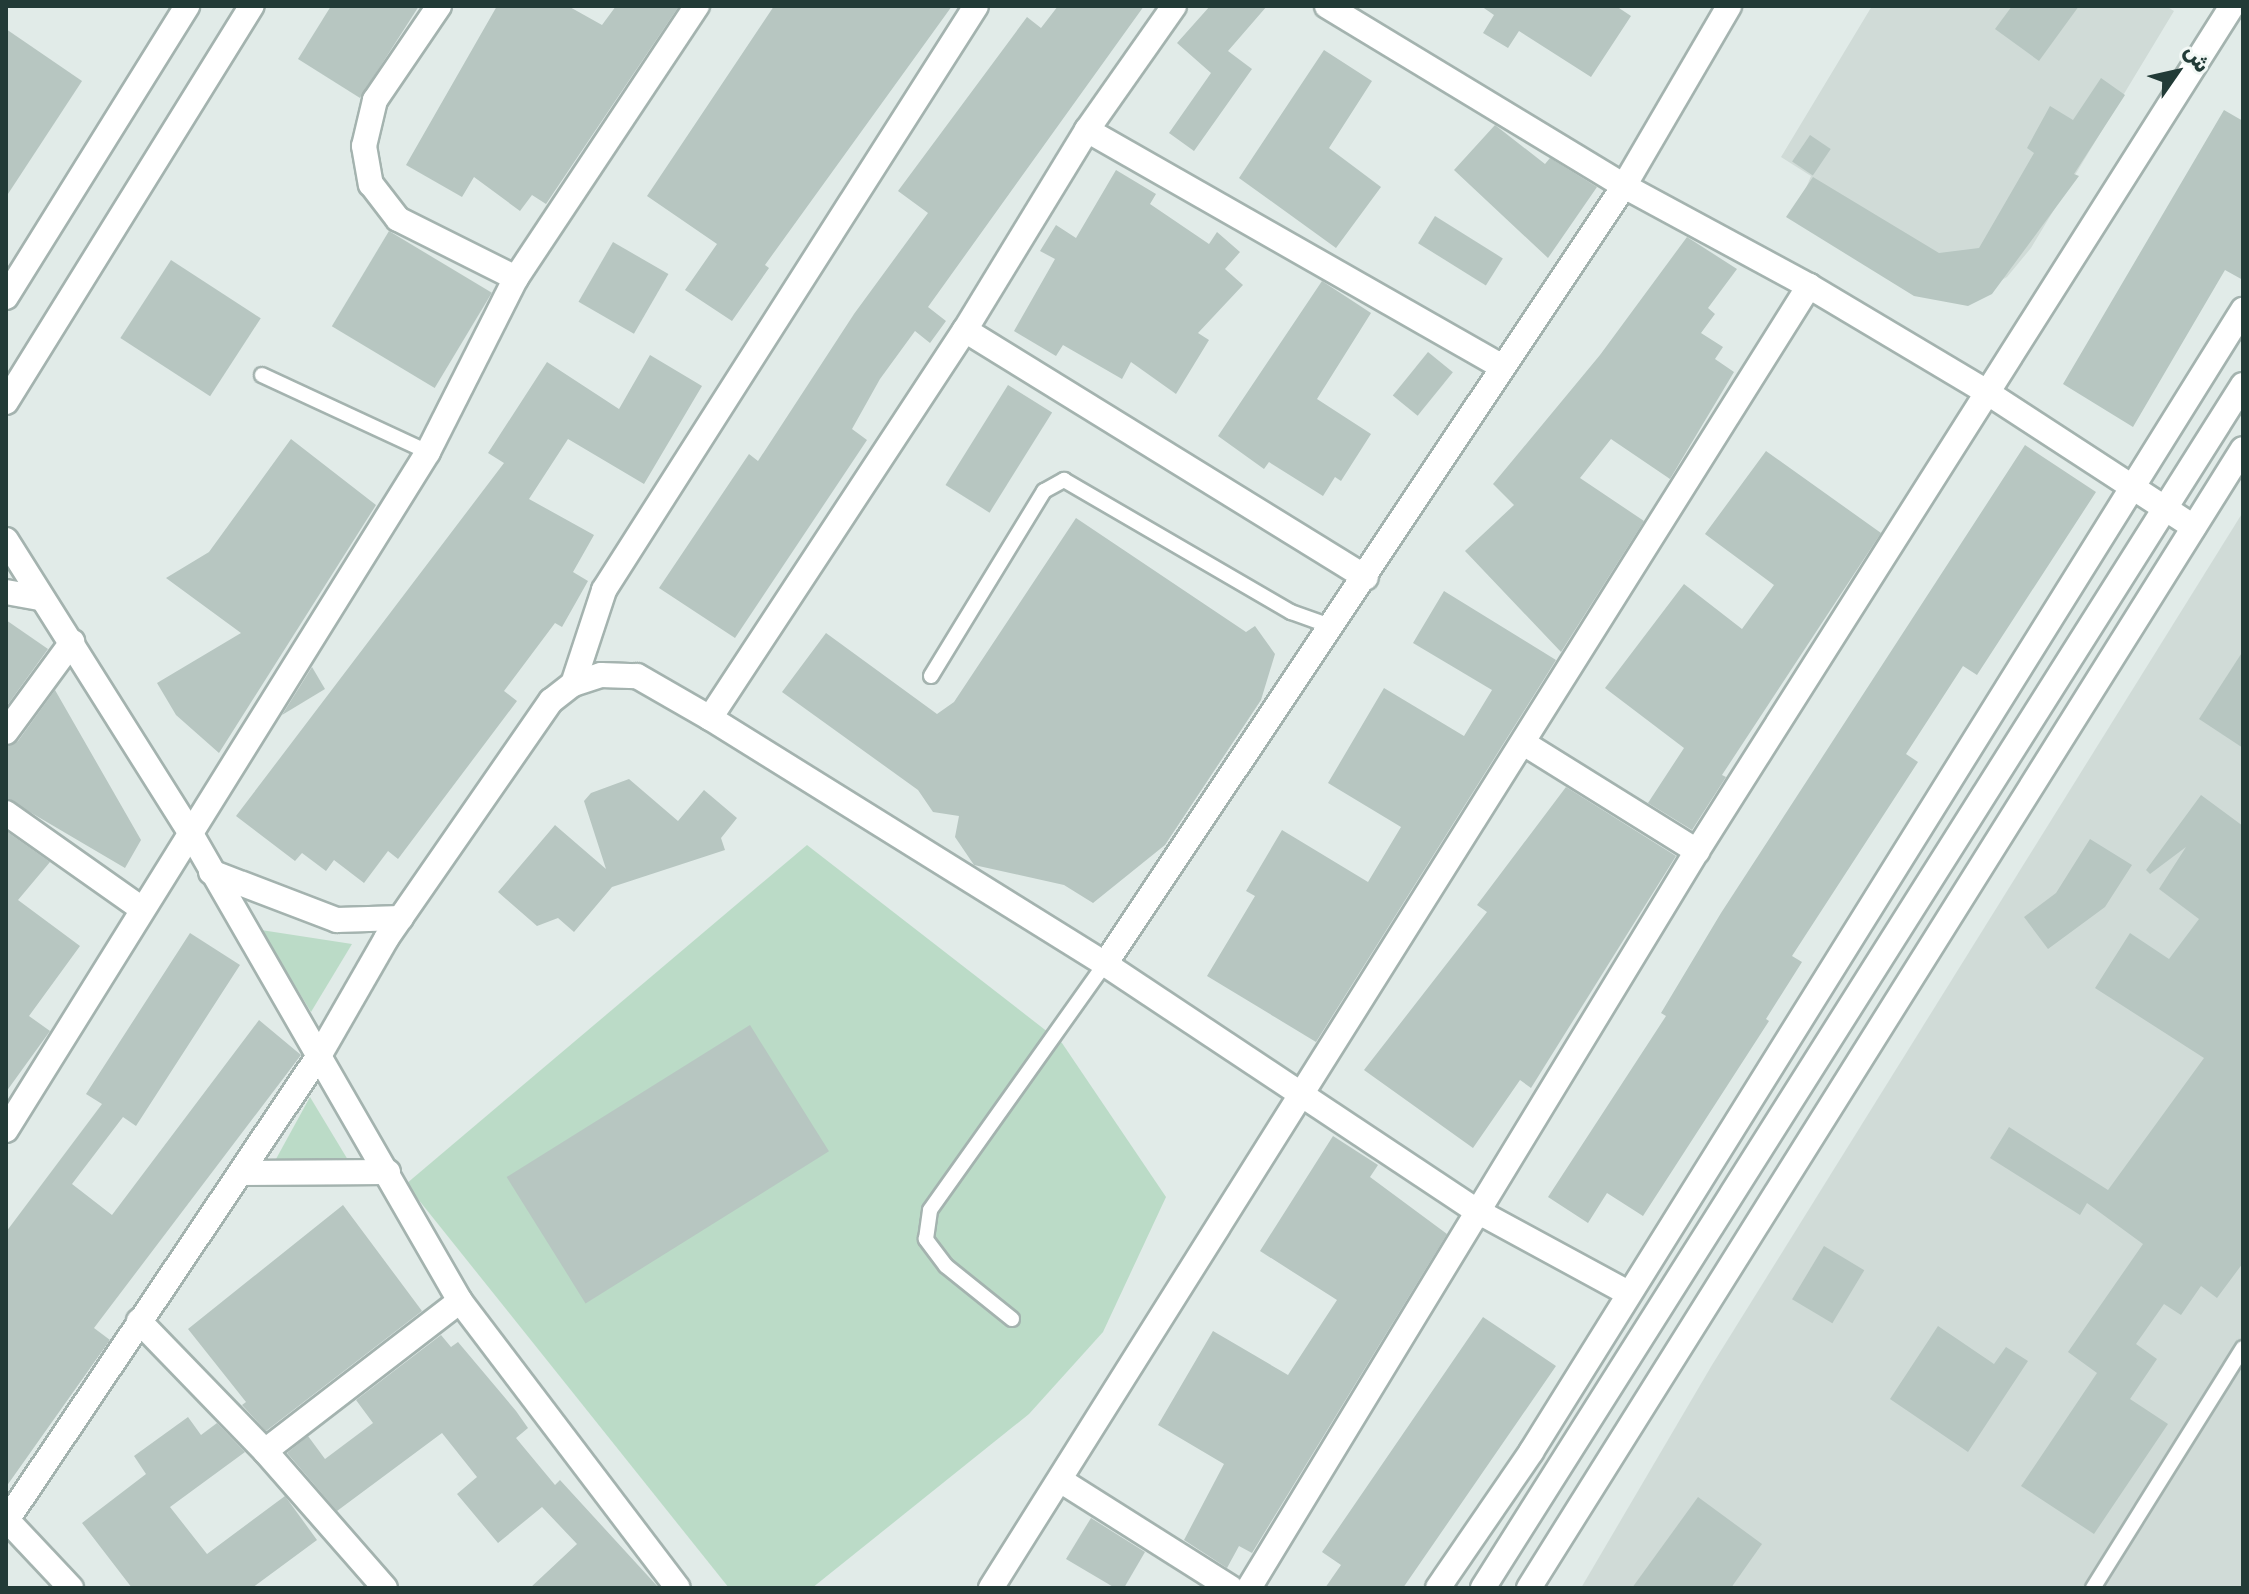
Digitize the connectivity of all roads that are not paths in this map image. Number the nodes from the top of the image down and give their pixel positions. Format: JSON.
{"nodes":[{"id":1,"x":187,"y":6,"type":"edge"},
{"id":2,"x":252,"y":6,"type":"edge"},
{"id":3,"x":439,"y":6,"type":"edge"},
{"id":4,"x":697,"y":6,"type":"edge"},
{"id":5,"x":976,"y":6,"type":"edge"},
{"id":6,"x":1174,"y":6,"type":"edge"},
{"id":7,"x":1327,"y":6,"type":"edge"},
{"id":8,"x":1729,"y":6,"type":"edge"},
{"id":9,"x":2226,"y":8,"type":"edge"},
{"id":10,"x":1087,"y":130,"type":"junction"},
{"id":11,"x":1624,"y":186,"type":"junction"},
{"id":12,"x":516,"y":278,"type":"junction"},
{"id":13,"x":1809,"y":286,"type":"junction"},
{"id":14,"x":6,"y":297,"type":"edge"},
{"id":15,"x":2243,"y":310,"type":"edge"},
{"id":16,"x":965,"y":330,"type":"junction"},
{"id":17,"x":1501,"y":366,"type":"junction"},
{"id":18,"x":262,"y":375,"type":"dead end"},
{"id":19,"x":2243,"y":385,"type":"edge"},
{"id":20,"x":1985,"y":391,"type":"junction"},
{"id":21,"x":6,"y":402,"type":"edge"},
{"id":22,"x":2243,"y":449,"type":"edge"},
{"id":23,"x":428,"y":452,"type":"junction"},
{"id":24,"x":2132,"y":486,"type":"junction"},
{"id":25,"x":2166,"y":510,"type":"junction"},
{"id":26,"x":2194,"y":527,"type":"junction"},
{"id":27,"x":6,"y":540,"type":"edge"},
{"id":28,"x":1366,"y":578,"type":"junction"},
{"id":29,"x":6,"y":592,"type":"edge"},
{"id":30,"x":40,"y":598,"type":"junction"},
{"id":31,"x":1333,"y":627,"type":"junction"},
{"id":32,"x":72,"y":642,"type":"junction"},
{"id":33,"x":931,"y":676,"type":"dead end"},
{"id":34,"x":573,"y":684,"type":"junction"},
{"id":35,"x":710,"y":718,"type":"junction"},
{"id":36,"x":6,"y":732,"type":"edge"},
{"id":37,"x":1525,"y":744,"type":"junction"},
{"id":38,"x":6,"y":813,"type":"edge"},
{"id":39,"x":191,"y":834,"type":"junction"},
{"id":40,"x":1697,"y":851,"type":"junction"},
{"id":41,"x":211,"y":872,"type":"junction"},
{"id":42,"x":142,"y":909,"type":"junction"},
{"id":43,"x":401,"y":918,"type":"junction"},
{"id":44,"x":1105,"y":964,"type":"junction"},
{"id":45,"x":320,"y":1054,"type":"junction"},
{"id":46,"x":1304,"y":1092,"type":"junction"},
{"id":47,"x":6,"y":1130,"type":"edge"},
{"id":48,"x":388,"y":1172,"type":"junction"},
{"id":49,"x":241,"y":1173,"type":"junction"},
{"id":50,"x":1477,"y":1211,"type":"junction"},
{"id":51,"x":1626,"y":1292,"type":"junction"},
{"id":52,"x":460,"y":1301,"type":"junction"},
{"id":53,"x":1012,"y":1319,"type":"dead end"},
{"id":54,"x":139,"y":1321,"type":"junction"},
{"id":55,"x":2243,"y":1348,"type":"edge"},
{"id":56,"x":265,"y":1451,"type":"junction"},
{"id":57,"x":1060,"y":1480,"type":"junction"},
{"id":58,"x":6,"y":1521,"type":"edge"},
{"id":59,"x":71,"y":1588,"type":"edge"},
{"id":60,"x":385,"y":1588,"type":"edge"},
{"id":61,"x":678,"y":1588,"type":"edge"},
{"id":62,"x":991,"y":1588,"type":"edge"},
{"id":63,"x":1231,"y":1588,"type":"edge"},
{"id":64,"x":1249,"y":1588,"type":"edge"},
{"id":65,"x":1438,"y":1588,"type":"edge"},
{"id":66,"x":1483,"y":1588,"type":"edge"},
{"id":67,"x":1529,"y":1588,"type":"edge"},
{"id":68,"x":2093,"y":1588,"type":"edge"}],
"edges":[{"from":1,"to":14,"type":"street"},
{"from":2,"to":21,"type":"street"},
{"from":3,"to":12,"type":"street"},
{"from":4,"to":12,"type":"street"},
{"from":5,"to":34,"type":"street"},
{"from":6,"to":10,"type":"street"},
{"from":7,"to":11,"type":"street"},
{"from":8,"to":11,"type":"street"},
{"from":9,"to":20,"type":"street"},
{"from":10,"to":16,"type":"street"},
{"from":10,"to":17,"type":"street"},
{"from":11,"to":13,"type":"street"},
{"from":11,"to":17,"type":"street"},
{"from":12,"to":23,"type":"street"},
{"from":13,"to":20,"type":"street"},
{"from":13,"to":37,"type":"street"},
{"from":15,"to":24,"type":"street"},
{"from":16,"to":28,"type":"street"},
{"from":16,"to":35,"type":"street"},
{"from":17,"to":28,"type":"street"},
{"from":18,"to":23,"type":"lane"},
{"from":19,"to":25,"type":"street"},
{"from":20,"to":24,"type":"street"},
{"from":20,"to":40,"type":"street"},
{"from":22,"to":26,"type":"street"},
{"from":23,"to":39,"type":"street"},
{"from":24,"to":25,"type":"street"},
{"from":24,"to":51,"type":"street"},
{"from":25,"to":26,"type":"street"},
{"from":25,"to":66,"type":"street"},
{"from":26,"to":67,"type":"street"},
{"from":27,"to":30,"type":"street"},
{"from":28,"to":31,"type":"street"},
{"from":29,"to":30,"type":"street"},
{"from":30,"to":32,"type":"street"},
{"from":31,"to":33,"type":"lane"},
{"from":31,"to":44,"type":"street"},
{"from":32,"to":36,"type":"street"},
{"from":32,"to":39,"type":"street"},
{"from":34,"to":35,"type":"street"},
{"from":34,"to":43,"type":"street"},
{"from":35,"to":44,"type":"street"},
{"from":37,"to":40,"type":"street"},
{"from":37,"to":46,"type":"street"},
{"from":38,"to":42,"type":"street"},
{"from":39,"to":41,"type":"street"},
{"from":39,"to":42,"type":"street"},
{"from":40,"to":50,"type":"street"},
{"from":41,"to":43,"type":"street"},
{"from":41,"to":45,"type":"street"},
{"from":42,"to":47,"type":"street"},
{"from":43,"to":45,"type":"street"},
{"from":44,"to":46,"type":"street"},
{"from":44,"to":53,"type":"lane"},
{"from":45,"to":48,"type":"street"},
{"from":45,"to":49,"type":"street"},
{"from":46,"to":50,"type":"street"},
{"from":46,"to":57,"type":"street"},
{"from":48,"to":49,"type":"street"},
{"from":48,"to":52,"type":"street"},
{"from":49,"to":54,"type":"street"},
{"from":50,"to":51,"type":"street"},
{"from":50,"to":64,"type":"street"},
{"from":51,"to":65,"type":"street"},
{"from":52,"to":56,"type":"street"},
{"from":52,"to":61,"type":"street"},
{"from":54,"to":56,"type":"street"},
{"from":54,"to":58,"type":"street"},
{"from":55,"to":68,"type":"lane"},
{"from":56,"to":60,"type":"street"},
{"from":57,"to":62,"type":"street"},
{"from":57,"to":63,"type":"street"},
{"from":58,"to":59,"type":"street"}]}
